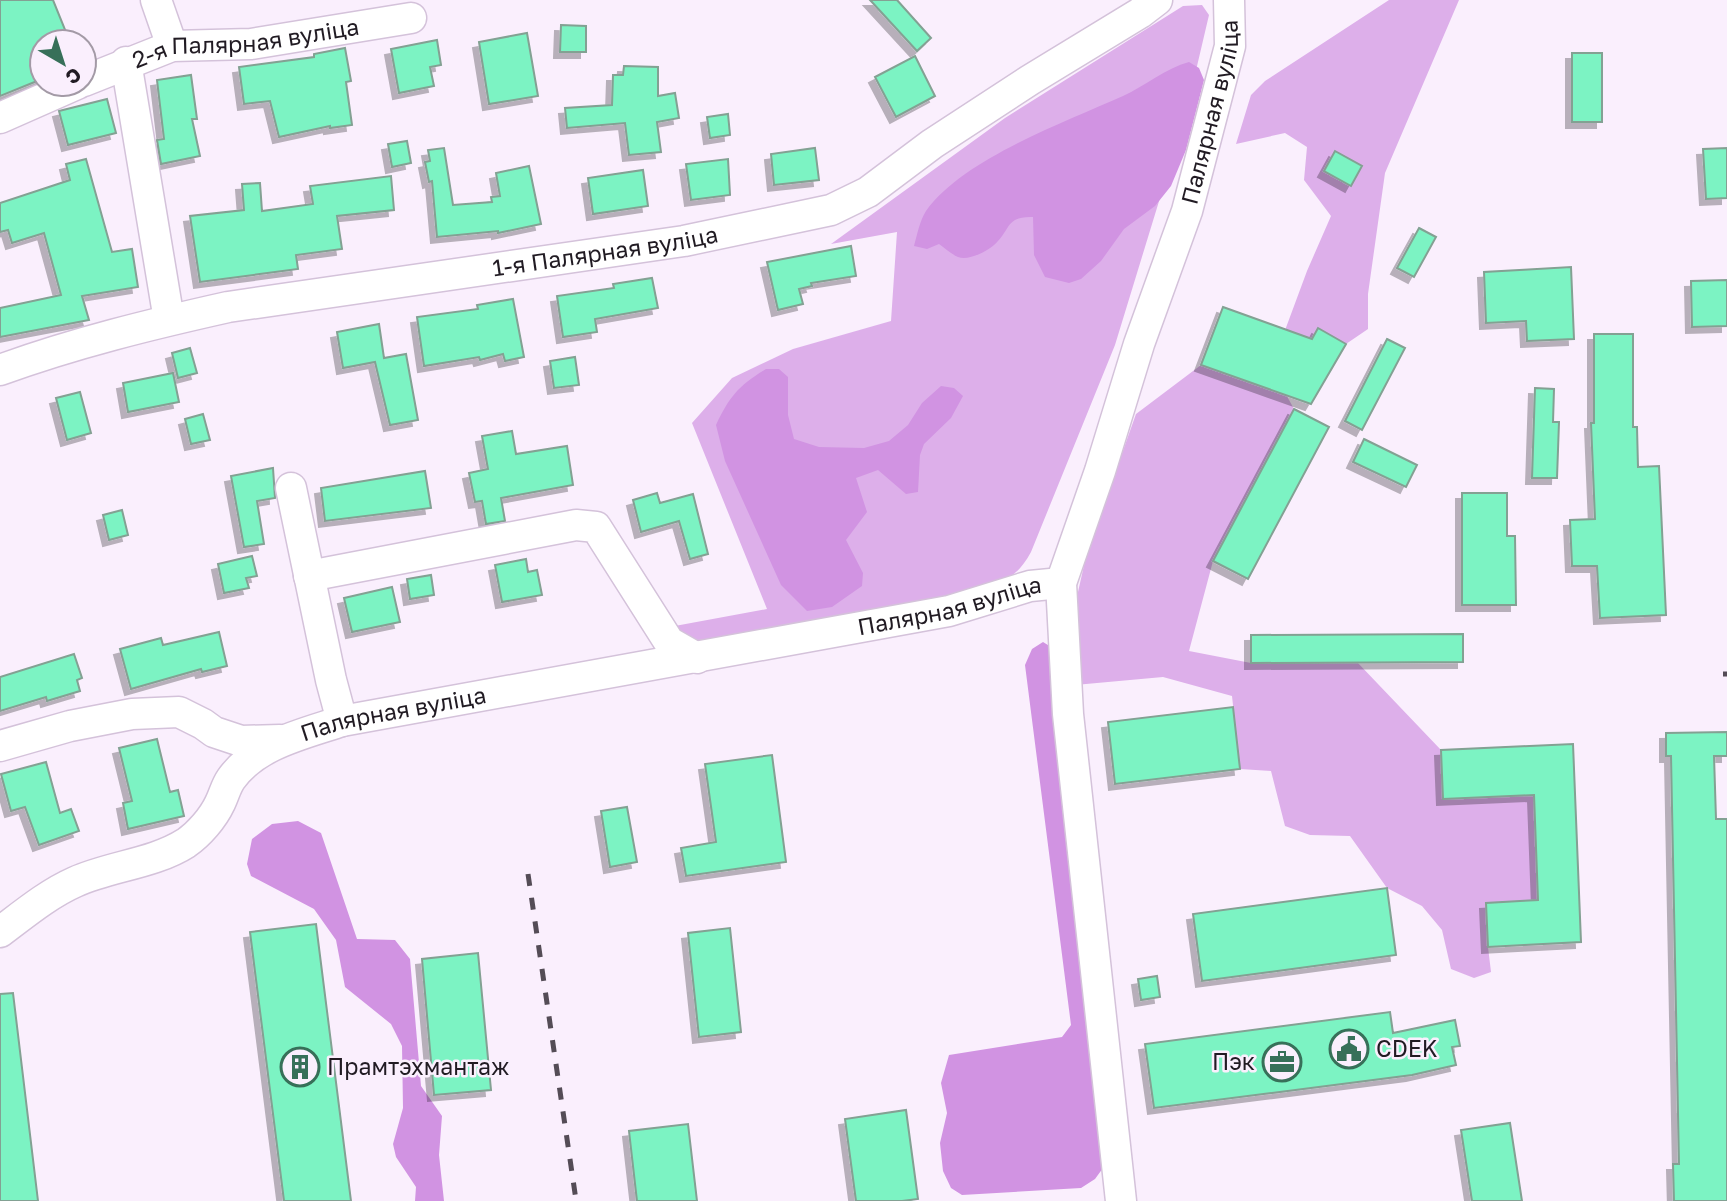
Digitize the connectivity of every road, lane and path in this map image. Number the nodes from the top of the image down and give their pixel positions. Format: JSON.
{"nodes":[{"id":1,"x":156,"y":0,"type":"edge"},
{"id":2,"x":1157,"y":0,"type":"edge"},
{"id":3,"x":1229,"y":0,"type":"edge"},
{"id":4,"x":411,"y":18,"type":"dead end"},
{"id":5,"x":172,"y":46,"type":"junction"},
{"id":6,"x":126,"y":62,"type":"junction"},
{"id":7,"x":98,"y":75,"type":"edge"},
{"id":8,"x":45,"y":98,"type":"edge"},
{"id":9,"x":0,"y":118,"type":"edge"},
{"id":10,"x":169,"y":320,"type":"junction"},
{"id":11,"x":0,"y":370,"type":"edge"},
{"id":12,"x":291,"y":488,"type":"dead end"},
{"id":13,"x":309,"y":576,"type":"junction"},
{"id":14,"x":1061,"y":583,"type":"junction"},
{"id":15,"x":697,"y":658,"type":"junction"},
{"id":16,"x":342,"y":721,"type":"junction"},
{"id":17,"x":284,"y":740,"type":"junction"},
{"id":18,"x":0,"y":746,"type":"edge"},
{"id":19,"x":0,"y":932,"type":"edge"},
{"id":20,"x":1121,"y":1201,"type":"edge"}],
"edges":[{"from":1,"to":5,"type":"street"},
{"from":2,"to":10,"type":"street","name":"1-я Палярная вуліца"},
{"from":3,"to":14,"type":"street","name":"Палярная вуліца"},
{"from":4,"to":5,"type":"street","name":"2-я Палярная вуліца"},
{"from":5,"to":6,"type":"street","name":"2-я Палярная вуліца"},
{"from":6,"to":7,"type":"street","name":"2-я Палярная вуліца"},
{"from":6,"to":10,"type":"street"},
{"from":8,"to":9,"type":"street"},
{"from":10,"to":11,"type":"street","name":"1-я Палярная вуліца"},
{"from":12,"to":13,"type":"street"},
{"from":13,"to":15,"type":"street"},
{"from":13,"to":16,"type":"street"},
{"from":14,"to":15,"type":"street","name":"Палярная вуліца"},
{"from":14,"to":20,"type":"street"},
{"from":15,"to":16,"type":"street","name":"Палярная вуліца"},
{"from":16,"to":17,"type":"street","name":"Палярная вуліца"},
{"from":17,"to":18,"type":"street","name":"Палярная вуліца"},
{"from":17,"to":19,"type":"street","name":"Палярная вуліца"}]}
